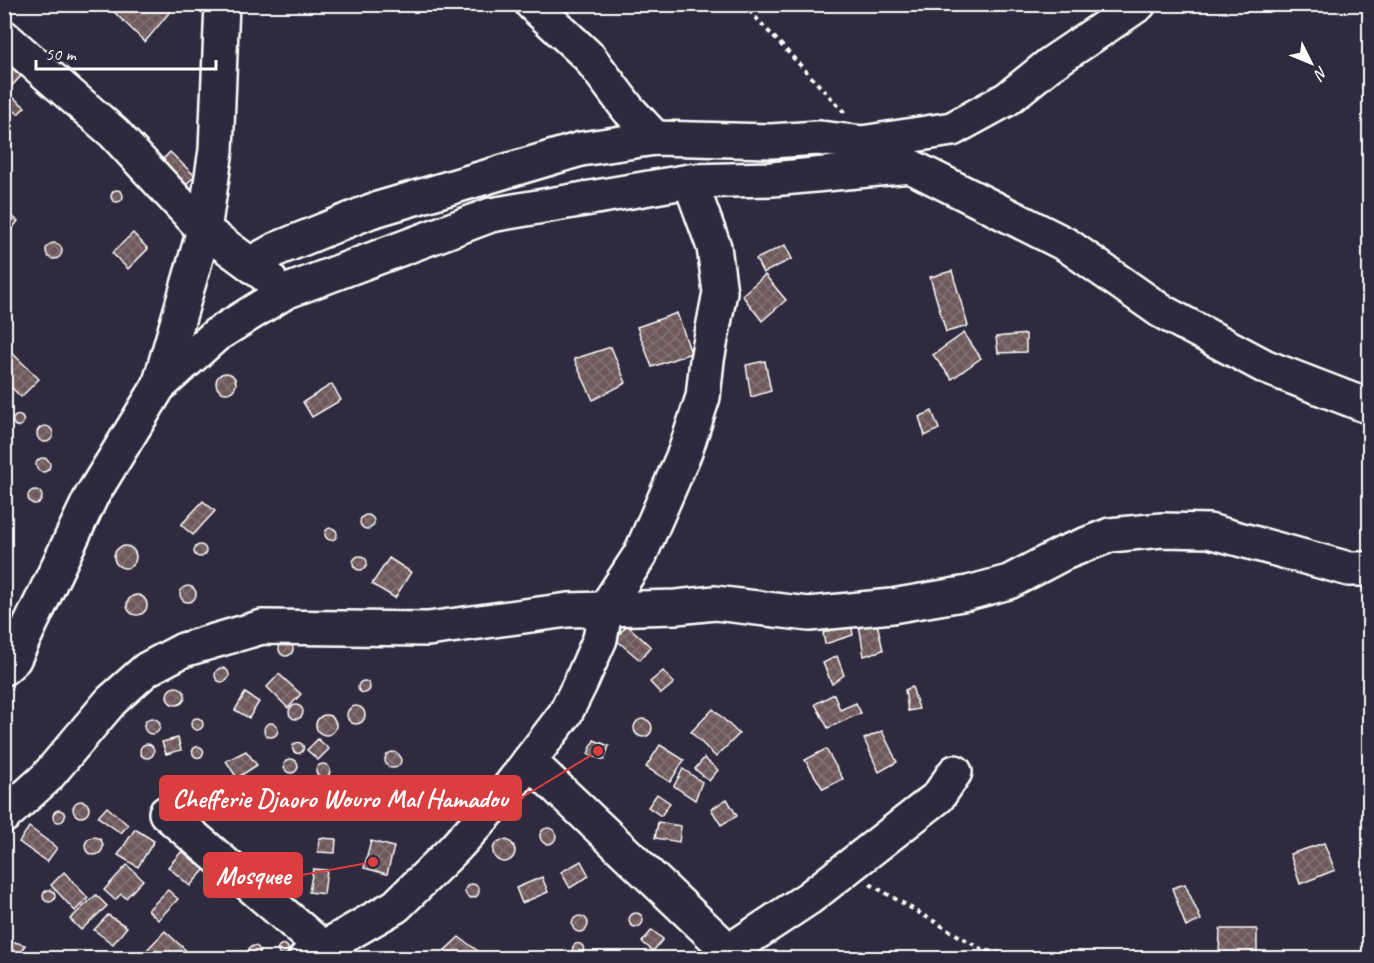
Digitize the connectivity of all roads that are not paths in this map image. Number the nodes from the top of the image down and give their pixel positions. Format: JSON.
{"nodes":[{"id":1,"x":222,"y":4,"type":"edge"},
{"id":2,"x":532,"y":4,"type":"edge"},
{"id":3,"x":1139,"y":4,"type":"edge"},
{"id":4,"x":4,"y":37,"type":"edge"},
{"id":5,"x":655,"y":138,"type":"junction"},
{"id":6,"x":690,"y":181,"type":"junction"},
{"id":7,"x":204,"y":230,"type":"junction"},
{"id":8,"x":252,"y":263,"type":"junction"},
{"id":9,"x":285,"y":292,"type":"junction"},
{"id":10,"x":159,"y":386,"type":"junction"},
{"id":11,"x":1370,"y":407,"type":"edge"},
{"id":12,"x":1370,"y":569,"type":"edge"},
{"id":13,"x":606,"y":608,"type":"junction"},
{"id":14,"x":4,"y":668,"type":"edge"},
{"id":15,"x":529,"y":761,"type":"junction"},
{"id":16,"x":955,"y":772,"type":"dead end"},
{"id":17,"x":166,"y":813,"type":"dead end"},
{"id":18,"x":4,"y":816,"type":"edge"},
{"id":19,"x":319,"y":955,"type":"edge"},
{"id":20,"x":727,"y":955,"type":"edge"}],
"edges":[{"from":1,"to":7,"type":"street"},
{"from":2,"to":5,"type":"street"},
{"from":3,"to":5,"type":"street"},
{"from":4,"to":7,"type":"street"},
{"from":5,"to":8,"type":"street"},
{"from":6,"to":9,"type":"street"},
{"from":6,"to":11,"type":"street"},
{"from":6,"to":13,"type":"street"},
{"from":7,"to":8,"type":"street"},
{"from":7,"to":10,"type":"street"},
{"from":8,"to":9,"type":"street"},
{"from":9,"to":10,"type":"street"},
{"from":10,"to":14,"type":"street"},
{"from":12,"to":13,"type":"street"},
{"from":13,"to":15,"type":"street"},
{"from":13,"to":18,"type":"street"},
{"from":15,"to":19,"type":"street"},
{"from":15,"to":20,"type":"street"},
{"from":16,"to":20,"type":"street"},
{"from":17,"to":19,"type":"street"}]}
